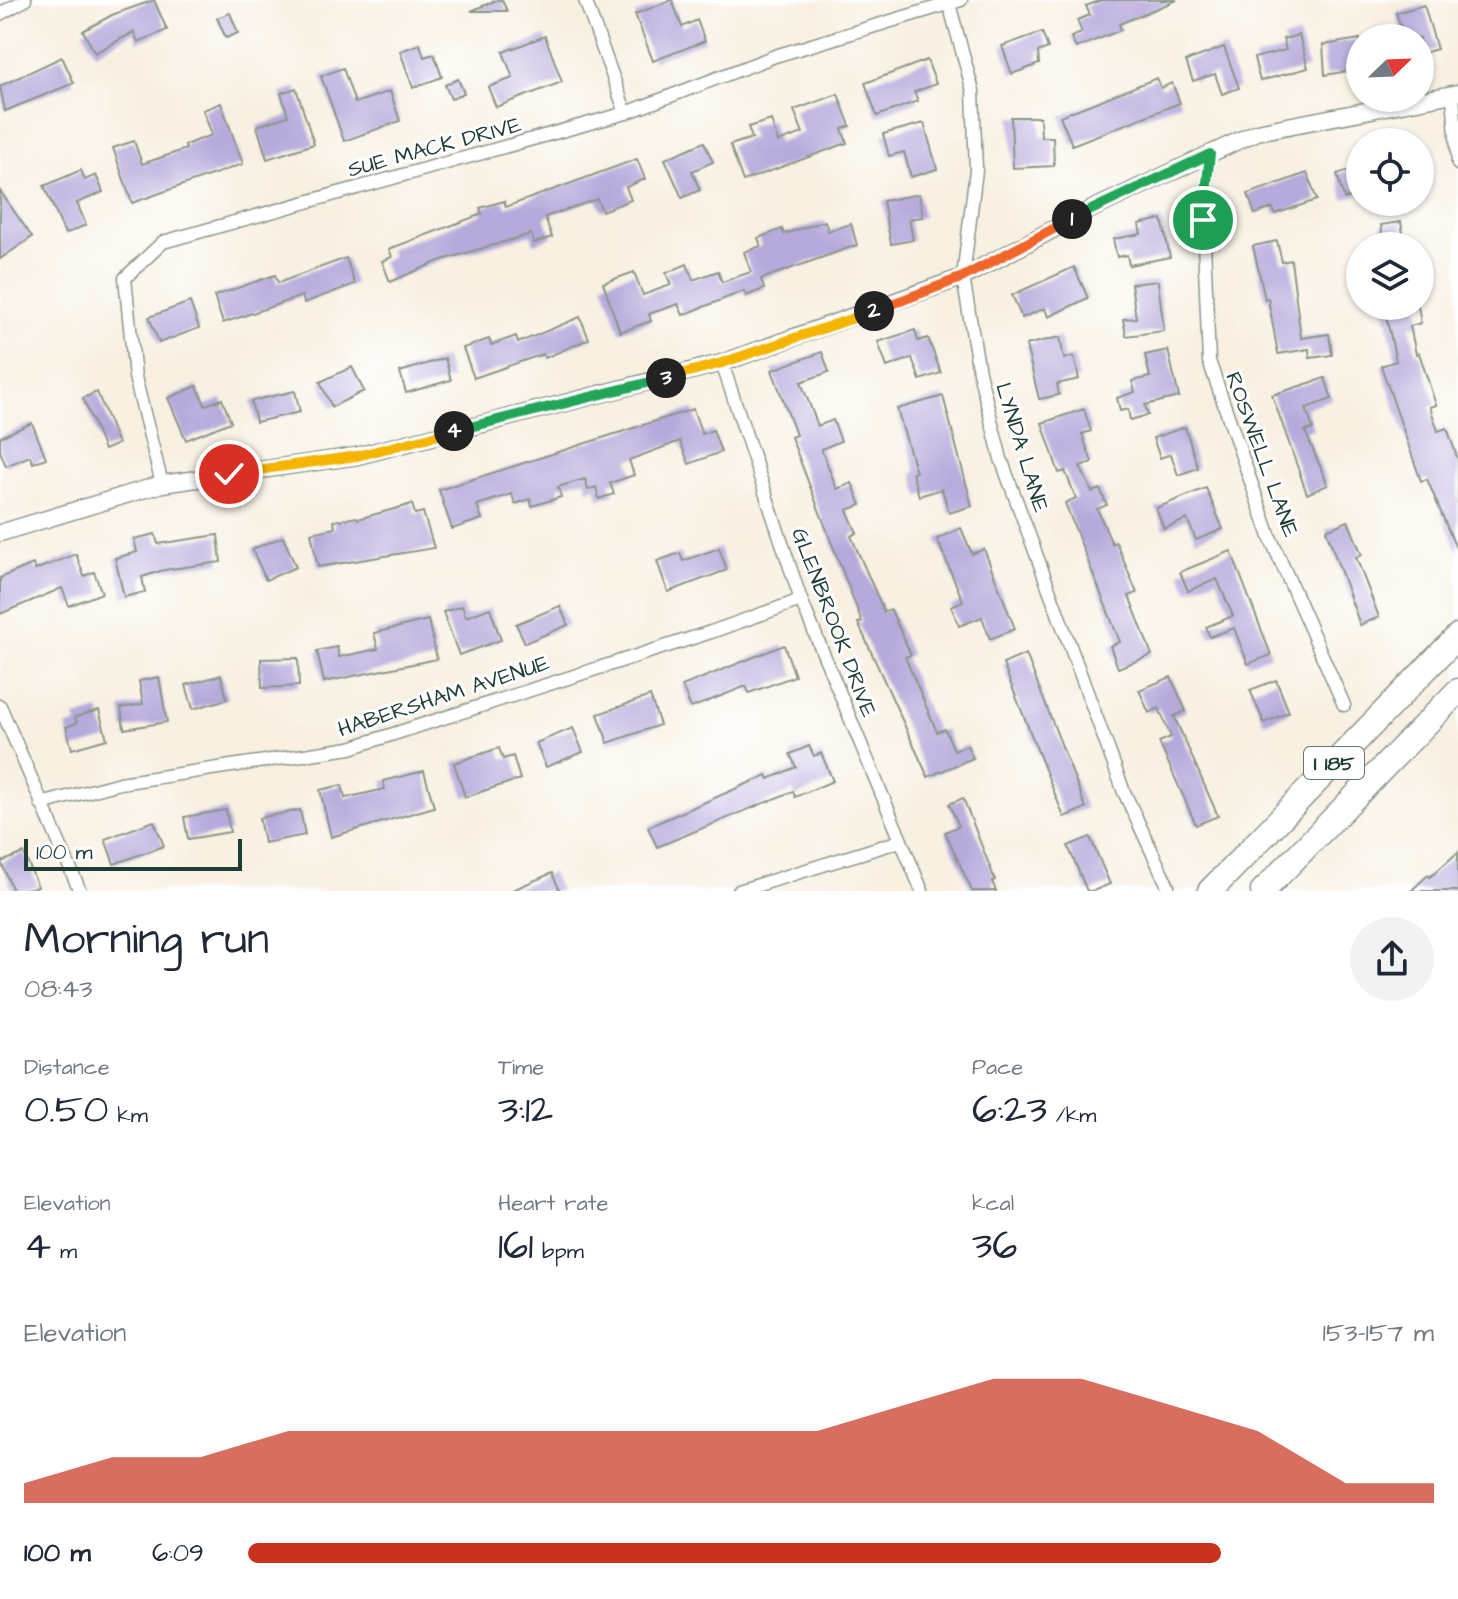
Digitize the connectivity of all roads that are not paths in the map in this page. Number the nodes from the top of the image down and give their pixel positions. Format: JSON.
{"nodes":[{"id":1,"x":25,"y":0,"type":"edge"},
{"id":2,"x":585,"y":0,"type":"edge"},
{"id":3,"x":953,"y":1,"type":"edge"},
{"id":4,"x":0,"y":14,"type":"edge"},
{"id":5,"x":1455,"y":93,"type":"edge"},
{"id":6,"x":626,"y":113,"type":"junction"},
{"id":7,"x":1210,"y":154,"type":"junction"},
{"id":8,"x":1458,"y":164,"type":"edge"},
{"id":9,"x":963,"y":277,"type":"junction"},
{"id":10,"x":722,"y":363,"type":"junction"},
{"id":11,"x":162,"y":484,"type":"junction"},
{"id":12,"x":0,"y":533,"type":"edge"},
{"id":13,"x":801,"y":600,"type":"junction"},
{"id":14,"x":1458,"y":636,"type":"edge"},
{"id":15,"x":1458,"y":691,"type":"edge"},
{"id":16,"x":1344,"y":705,"type":"dead end"},
{"id":17,"x":0,"y":706,"type":"edge"},
{"id":18,"x":41,"y":804,"type":"junction"},
{"id":19,"x":900,"y":841,"type":"junction"},
{"id":20,"x":1168,"y":886,"type":"dead end"},
{"id":21,"x":80,"y":891,"type":"edge"},
{"id":22,"x":739,"y":891,"type":"edge"},
{"id":23,"x":922,"y":891,"type":"edge"},
{"id":24,"x":1210,"y":891,"type":"edge"},
{"id":25,"x":1263,"y":891,"type":"edge"}],
"edges":[{"from":1,"to":4,"type":"street"},
{"from":2,"to":6,"type":"street"},
{"from":3,"to":6,"type":"street","name":"SUE MACK DRIVE"},
{"from":3,"to":9,"type":"street","name":"LYNDA LANE"},
{"from":5,"to":7,"type":"street"},
{"from":5,"to":8,"type":"street"},
{"from":6,"to":11,"type":"street","name":"SUE MACK DRIVE"},
{"from":7,"to":9,"type":"street"},
{"from":7,"to":16,"type":"street","name":"ROSWELL LANE"},
{"from":9,"to":10,"type":"street"},
{"from":9,"to":20,"type":"street","name":"LYNDA LANE"},
{"from":10,"to":11,"type":"street"},
{"from":10,"to":13,"type":"street","name":"GLENBROOK DRIVE"},
{"from":11,"to":12,"type":"street"},
{"from":13,"to":18,"type":"street","name":"HABERSHAM AVENUE"},
{"from":13,"to":19,"type":"street","name":"GLENBROOK DRIVE"},
{"from":14,"to":24,"type":"highway","number":"I 185"},
{"from":15,"to":25,"type":"highway","number":"I 185"},
{"from":17,"to":18,"type":"street"},
{"from":18,"to":21,"type":"street"},
{"from":19,"to":22,"type":"street"},
{"from":19,"to":23,"type":"street","name":"GLENBROOK DRIVE"}]}
